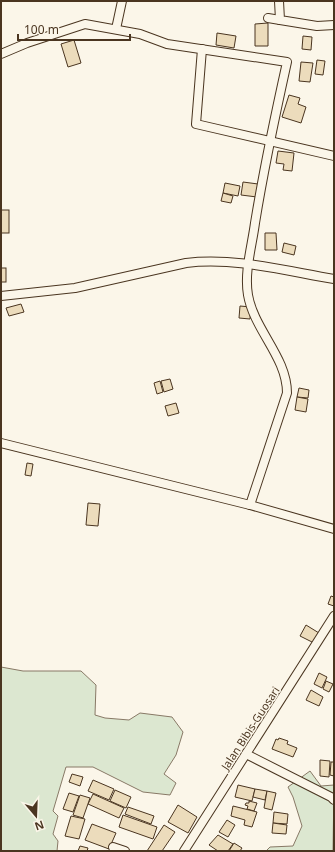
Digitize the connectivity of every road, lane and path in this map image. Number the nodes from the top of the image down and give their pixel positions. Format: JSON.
{"nodes":[{"id":1,"x":122,"y":1,"type":"edge"},
{"id":2,"x":279,"y":1,"type":"edge"},
{"id":3,"x":268,"y":18,"type":"dead end"},
{"id":4,"x":280,"y":20,"type":"junction"},
{"id":5,"x":334,"y":25,"type":"edge"},
{"id":6,"x":116,"y":29,"type":"junction"},
{"id":7,"x":202,"y":49,"type":"junction"},
{"id":8,"x":1,"y":54,"type":"edge"},
{"id":9,"x":269,"y":142,"type":"junction"},
{"id":10,"x":334,"y":156,"type":"edge"},
{"id":11,"x":248,"y":265,"type":"junction"},
{"id":12,"x":334,"y":279,"type":"edge"},
{"id":13,"x":1,"y":296,"type":"edge"},
{"id":14,"x":1,"y":443,"type":"edge"},
{"id":15,"x":250,"y":505,"type":"junction"},
{"id":16,"x":334,"y":530,"type":"edge"},
{"id":17,"x":334,"y":616,"type":"edge"},
{"id":18,"x":246,"y":754,"type":"junction"},
{"id":19,"x":334,"y":800,"type":"edge"},
{"id":20,"x":113,"y":847,"type":"dead end"},
{"id":21,"x":125,"y":851,"type":"edge"},
{"id":22,"x":184,"y":851,"type":"edge"}],
"edges":[{"from":1,"to":6,"type":"street"},
{"from":2,"to":4,"type":"street"},
{"from":3,"to":4,"type":"street"},
{"from":4,"to":5,"type":"street"},
{"from":6,"to":7,"type":"street"},
{"from":6,"to":8,"type":"street"},
{"from":7,"to":9,"type":"street"},
{"from":7,"to":9,"type":"street"},
{"from":9,"to":10,"type":"street"},
{"from":9,"to":11,"type":"street"},
{"from":11,"to":12,"type":"street"},
{"from":11,"to":13,"type":"street"},
{"from":11,"to":15,"type":"street"},
{"from":14,"to":15,"type":"street"},
{"from":15,"to":16,"type":"street"},
{"from":17,"to":18,"type":"street","name":"Jalan Bibis-Guosari"},
{"from":18,"to":19,"type":"street"},
{"from":18,"to":22,"type":"street","name":"Jalan Bibis-Guosari"},
{"from":20,"to":21,"type":"street"}]}
